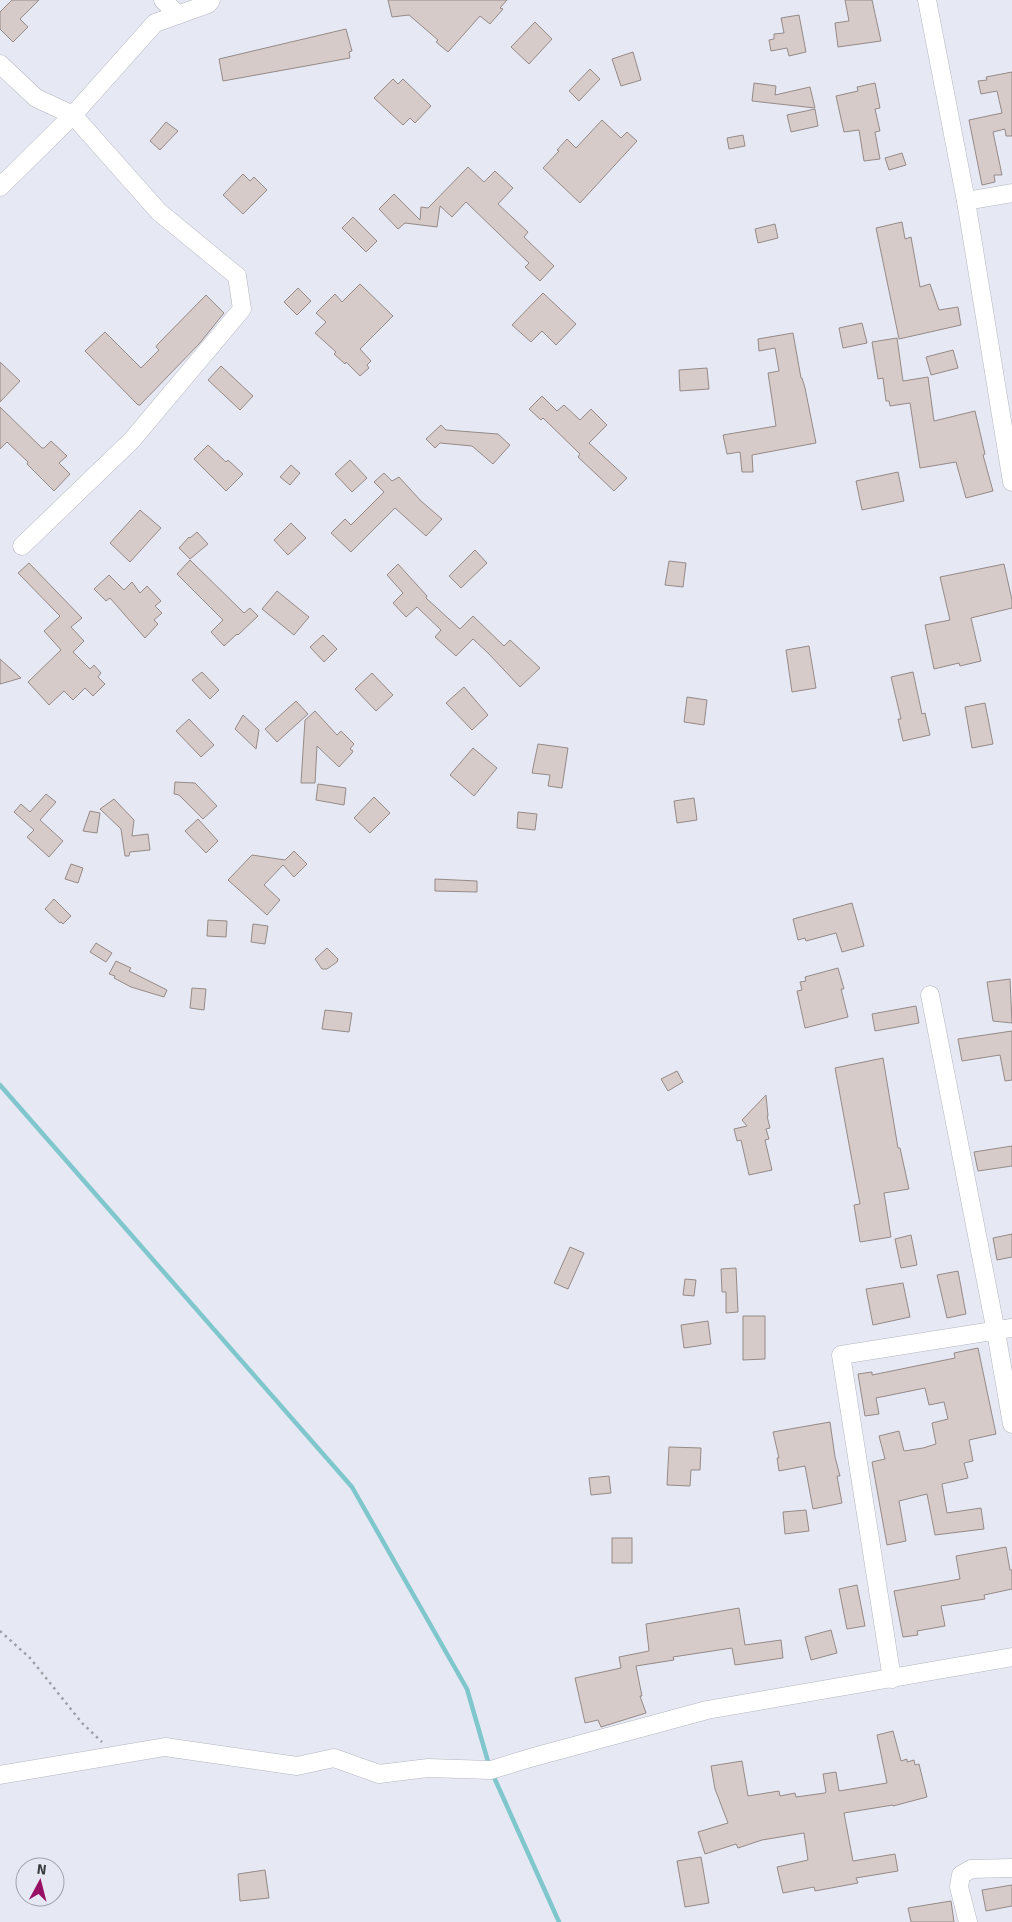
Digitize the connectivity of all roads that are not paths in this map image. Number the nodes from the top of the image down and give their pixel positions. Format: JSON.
{"nodes":[{"id":1,"x":163,"y":0,"type":"edge"},
{"id":2,"x":211,"y":0,"type":"edge"},
{"id":3,"x":927,"y":0,"type":"edge"},
{"id":4,"x":178,"y":15,"type":"junction"},
{"id":5,"x":0,"y":64,"type":"edge"},
{"id":6,"x":73,"y":115,"type":"junction"},
{"id":7,"x":0,"y":187,"type":"edge"},
{"id":8,"x":1012,"y":193,"type":"edge"},
{"id":9,"x":966,"y":201,"type":"junction"},
{"id":10,"x":1012,"y":482,"type":"edge"},
{"id":11,"x":22,"y":546,"type":"dead end"},
{"id":12,"x":930,"y":995,"type":"dead end"},
{"id":13,"x":1004,"y":1330,"type":"edge"},
{"id":14,"x":1012,"y":1424,"type":"edge"},
{"id":15,"x":1012,"y":1657,"type":"edge"},
{"id":16,"x":892,"y":1679,"type":"junction"},
{"id":17,"x":0,"y":1775,"type":"edge"},
{"id":18,"x":1012,"y":1868,"type":"edge"},
{"id":19,"x":968,"y":1922,"type":"edge"}],
"edges":[{"from":1,"to":4,"type":"street"},
{"from":2,"to":4,"type":"street"},
{"from":3,"to":9,"type":"street"},
{"from":4,"to":6,"type":"street"},
{"from":5,"to":6,"type":"street"},
{"from":6,"to":7,"type":"street"},
{"from":6,"to":11,"type":"street"},
{"from":8,"to":9,"type":"street"},
{"from":9,"to":10,"type":"street"},
{"from":12,"to":13,"type":"street"},
{"from":13,"to":14,"type":"street"},
{"from":13,"to":16,"type":"street"},
{"from":15,"to":16,"type":"street"},
{"from":16,"to":17,"type":"street"},
{"from":18,"to":19,"type":"street"}]}
